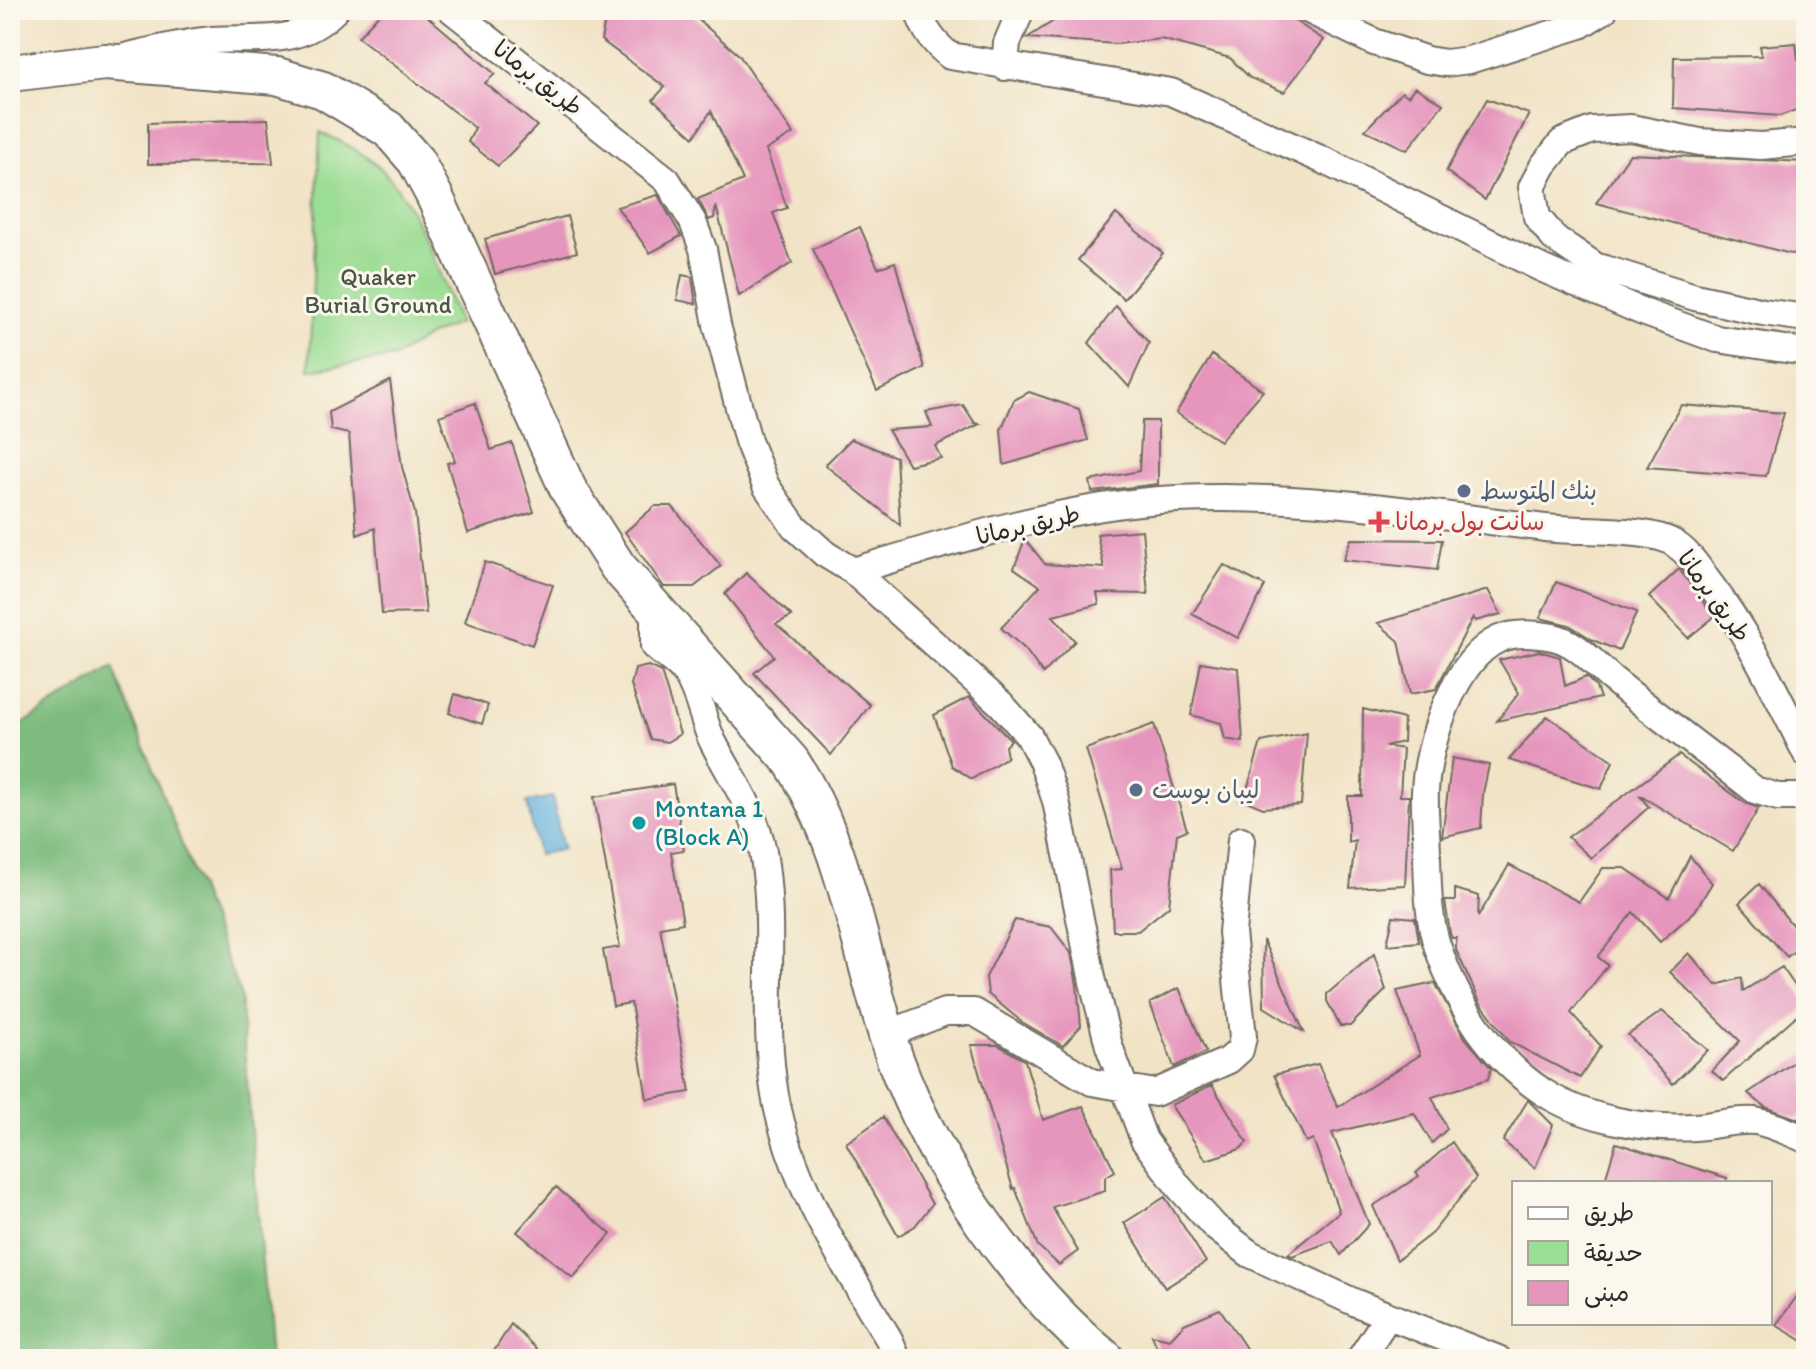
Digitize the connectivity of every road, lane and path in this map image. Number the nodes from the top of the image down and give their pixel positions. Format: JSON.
{"nodes":[{"id":1,"x":335,"y":10,"type":"edge"},
{"id":2,"x":452,"y":10,"type":"edge"},
{"id":3,"x":918,"y":10,"type":"edge"},
{"id":4,"x":1021,"y":10,"type":"edge"},
{"id":5,"x":1309,"y":10,"type":"edge"},
{"id":6,"x":1604,"y":10,"type":"edge"},
{"id":7,"x":105,"y":62,"type":"junction"},
{"id":8,"x":1005,"y":67,"type":"junction"},
{"id":9,"x":11,"y":74,"type":"edge"},
{"id":10,"x":1806,"y":142,"type":"edge"},
{"id":11,"x":1806,"y":318,"type":"edge"},
{"id":12,"x":1806,"y":352,"type":"edge"},
{"id":13,"x":853,"y":571,"type":"junction"},
{"id":14,"x":654,"y":609,"type":"junction"},
{"id":15,"x":1806,"y":753,"type":"edge"},
{"id":16,"x":1806,"y":797,"type":"edge"},
{"id":17,"x":1241,"y":840,"type":"dead end"},
{"id":18,"x":888,"y":1034,"type":"junction"},
{"id":19,"x":1125,"y":1090,"type":"junction"},
{"id":20,"x":1806,"y":1139,"type":"edge"},
{"id":21,"x":1388,"y":1316,"type":"junction"},
{"id":22,"x":897,"y":1359,"type":"edge"},
{"id":23,"x":1106,"y":1359,"type":"edge"},
{"id":24,"x":1360,"y":1359,"type":"edge"},
{"id":25,"x":1498,"y":1359,"type":"edge"}],
"edges":[{"from":1,"to":7,"type":"street"},
{"from":2,"to":13,"type":"street","name":"طريق برمانا"},
{"from":3,"to":8,"type":"street"},
{"from":4,"to":8,"type":"street"},
{"from":5,"to":6,"type":"street"},
{"from":7,"to":9,"type":"main road"},
{"from":7,"to":14,"type":"main road"},
{"from":8,"to":12,"type":"street"},
{"from":10,"to":11,"type":"street"},
{"from":13,"to":15,"type":"street","name":"طريق برمانا"},
{"from":13,"to":19,"type":"street"},
{"from":14,"to":18,"type":"main road"},
{"from":14,"to":22,"type":"street"},
{"from":16,"to":20,"type":"street"},
{"from":17,"to":19,"type":"street"},
{"from":18,"to":19,"type":"street"},
{"from":18,"to":23,"type":"main road"},
{"from":19,"to":21,"type":"street"},
{"from":21,"to":24,"type":"street"},
{"from":21,"to":25,"type":"street"}]}
